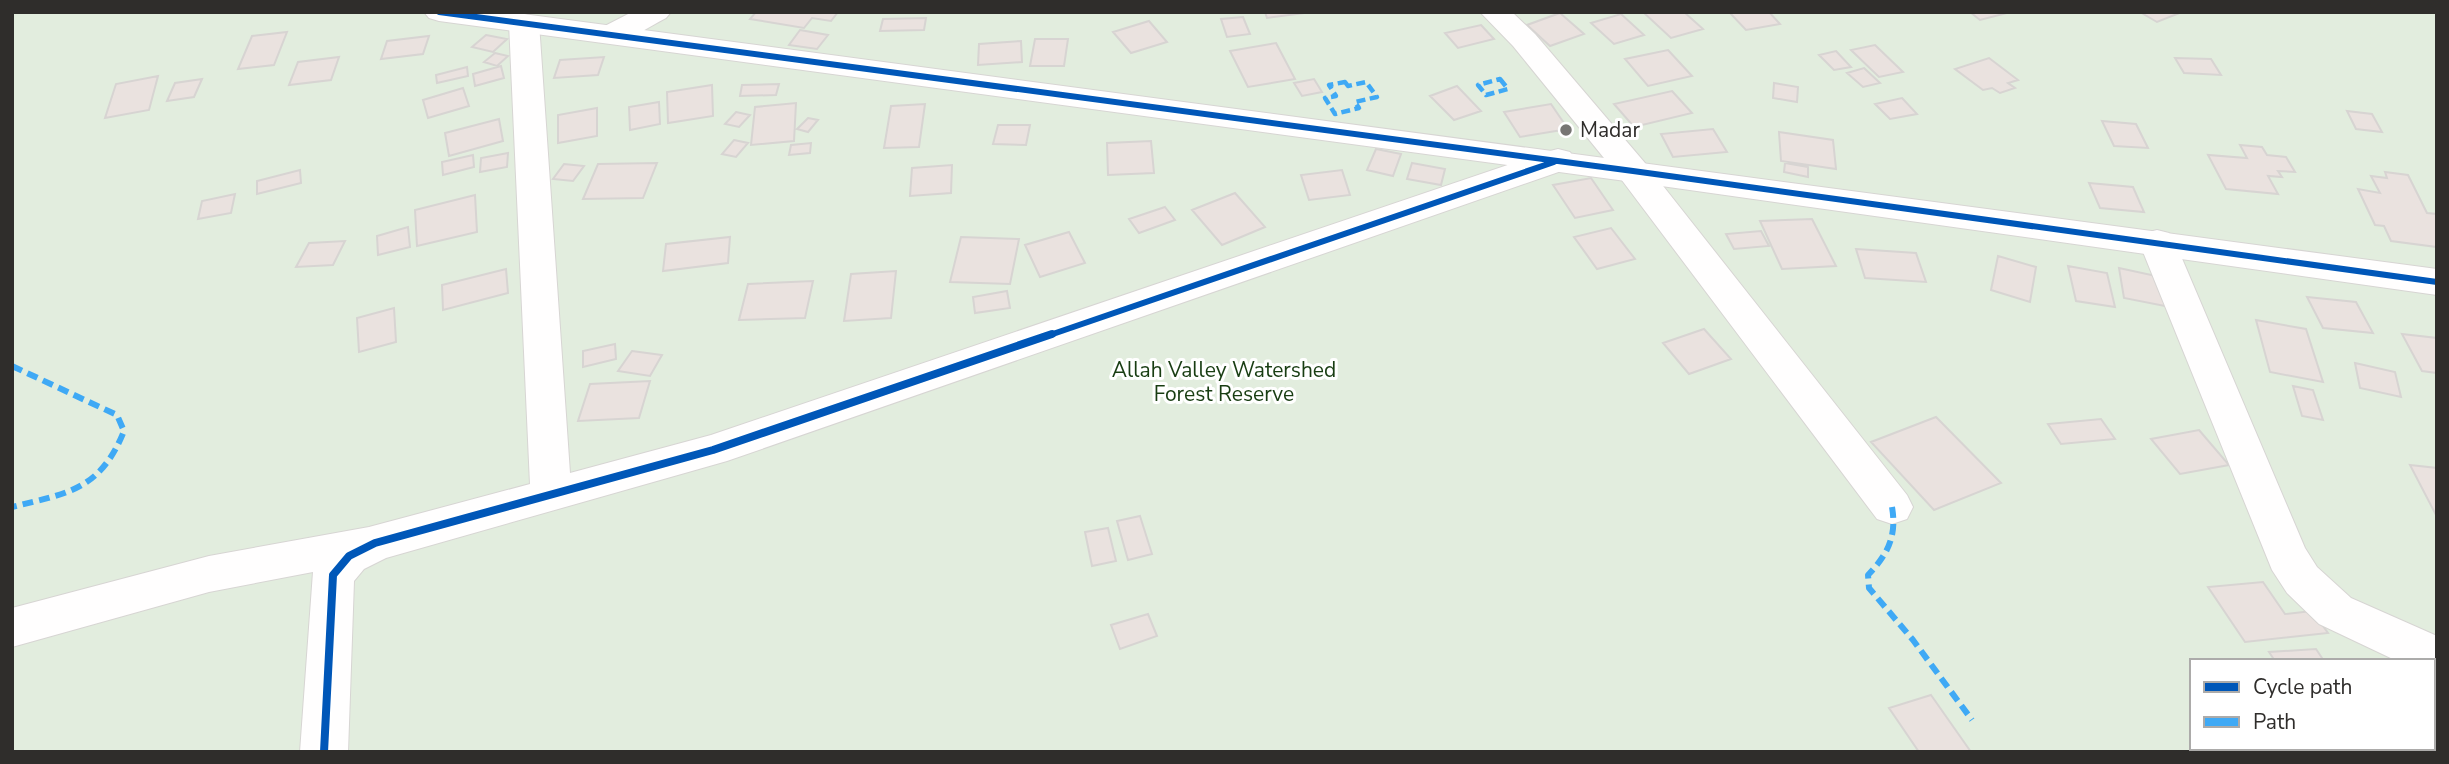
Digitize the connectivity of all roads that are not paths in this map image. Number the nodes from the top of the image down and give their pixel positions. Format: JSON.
{"nodes":[{"id":1,"x":439,"y":12,"type":"edge"},
{"id":2,"x":656,"y":12,"type":"edge"},
{"id":3,"x":1495,"y":12,"type":"edge"},
{"id":4,"x":524,"y":23,"type":"junction"},
{"id":5,"x":610,"y":35,"type":"junction"},
{"id":6,"x":1558,"y":160,"type":"junction"},
{"id":7,"x":1633,"y":170,"type":"junction"},
{"id":8,"x":2157,"y":242,"type":"junction"},
{"id":9,"x":2437,"y":282,"type":"edge"},
{"id":10,"x":551,"y":495,"type":"junction"},
{"id":11,"x":1892,"y":507,"type":"dead end"},
{"id":12,"x":375,"y":542,"type":"junction"},
{"id":13,"x":12,"y":628,"type":"edge"},
{"id":14,"x":2437,"y":658,"type":"edge"},
{"id":15,"x":324,"y":752,"type":"edge"}],
"edges":[{"from":1,"to":4,"type":"street"},
{"from":2,"to":5,"type":"street"},
{"from":3,"to":7,"type":"street"},
{"from":4,"to":5,"type":"street"},
{"from":4,"to":10,"type":"street"},
{"from":5,"to":6,"type":"street"},
{"from":6,"to":7,"type":"street"},
{"from":6,"to":10,"type":"street"},
{"from":7,"to":8,"type":"street"},
{"from":7,"to":11,"type":"street"},
{"from":8,"to":9,"type":"street"},
{"from":8,"to":14,"type":"street"},
{"from":10,"to":12,"type":"street"},
{"from":12,"to":13,"type":"street"},
{"from":12,"to":15,"type":"street"}]}
